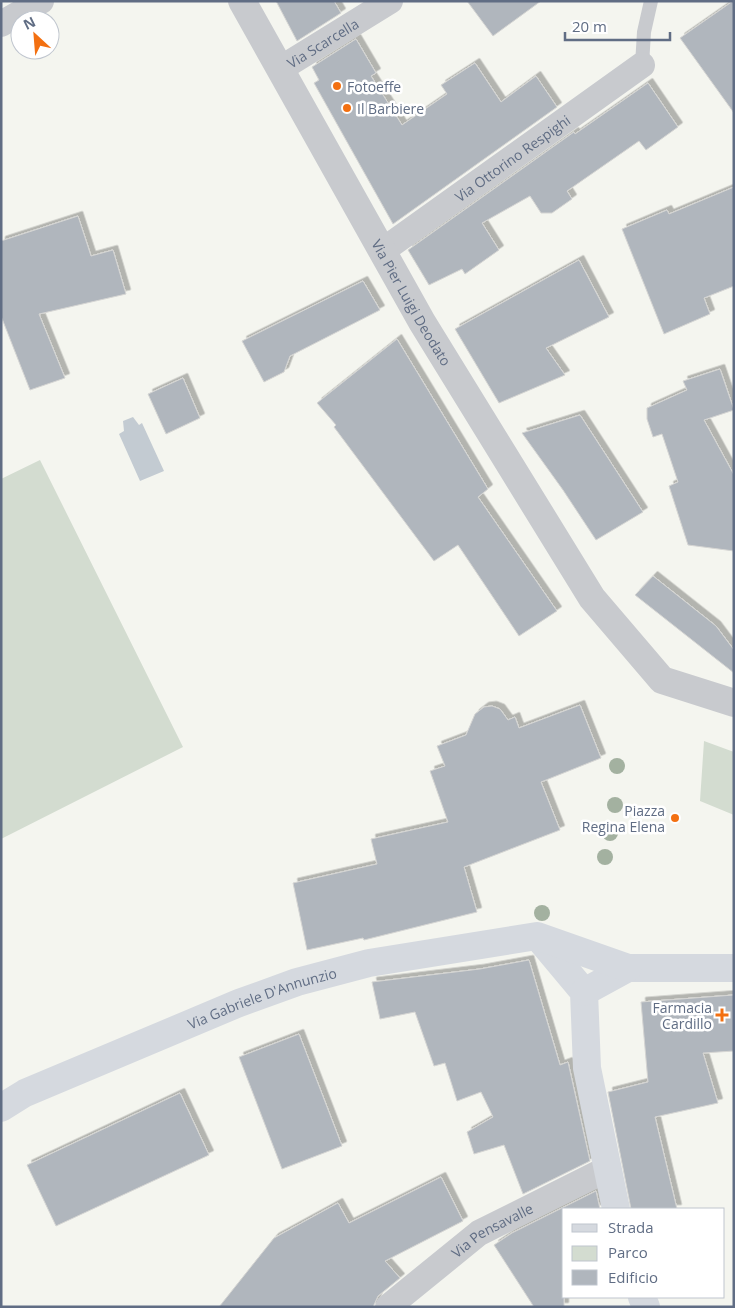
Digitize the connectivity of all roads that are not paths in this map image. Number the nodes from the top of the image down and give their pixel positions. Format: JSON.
{"nodes":[{"id":1,"x":41,"y":1,"type":"edge"},
{"id":2,"x":242,"y":1,"type":"edge"},
{"id":3,"x":390,"y":1,"type":"edge"},
{"id":4,"x":651,"y":1,"type":"edge"},
{"id":5,"x":1,"y":24,"type":"edge"},
{"id":6,"x":642,"y":65,"type":"joint"},
{"id":7,"x":280,"y":69,"type":"junction"},
{"id":8,"x":382,"y":252,"type":"junction"},
{"id":9,"x":734,"y":703,"type":"edge"},
{"id":10,"x":537,"y":936,"type":"junction"},
{"id":11,"x":628,"y":968,"type":"junction"},
{"id":12,"x":734,"y":968,"type":"edge"},
{"id":13,"x":584,"y":992,"type":"junction"},
{"id":14,"x":1,"y":1108,"type":"edge"},
{"id":15,"x":607,"y":1169,"type":"junction"},
{"id":16,"x":616,"y":1208,"type":"edge"},
{"id":17,"x":388,"y":1307,"type":"edge"}],
"edges":[{"from":1,"to":5,"type":"street"},
{"from":2,"to":7,"type":"street","name":"Via Pier Luigi Deodato"},
{"from":3,"to":7,"type":"street","name":"Via Scarcella"},
{"from":4,"to":6,"type":"lane"},
{"from":6,"to":8,"type":"street","name":"Via Ottorino Respighi"},
{"from":7,"to":8,"type":"street","name":"Via Pier Luigi Deodato"},
{"from":8,"to":9,"type":"street","name":"Via Pier Luigi Deodato"},
{"from":10,"to":11,"type":"main road"},
{"from":10,"to":13,"type":"main road"},
{"from":10,"to":14,"type":"main road","name":"Via Gabriele D'Annunzio"},
{"from":11,"to":12,"type":"main road"},
{"from":11,"to":13,"type":"main road"},
{"from":13,"to":15,"type":"main road"},
{"from":15,"to":16,"type":"main road"},
{"from":15,"to":17,"type":"street","name":"Via Pensavalle"}]}
